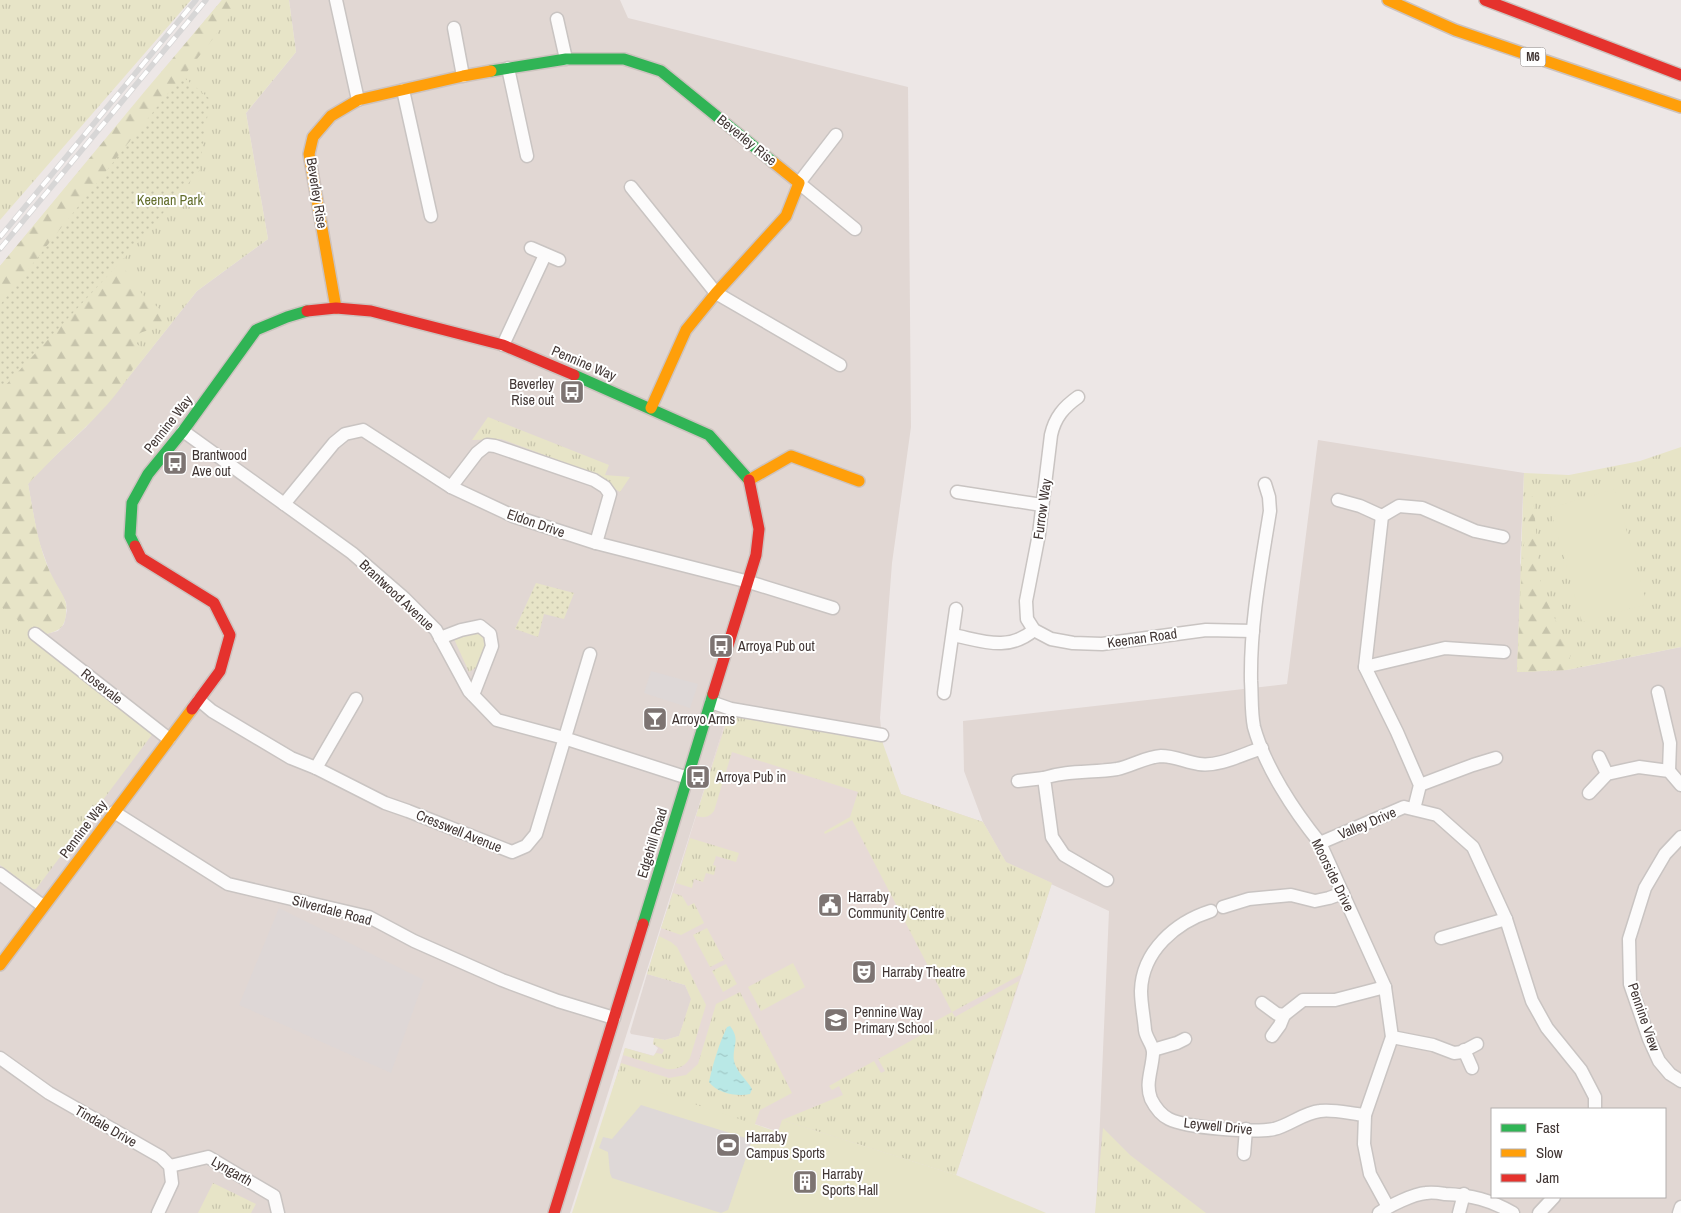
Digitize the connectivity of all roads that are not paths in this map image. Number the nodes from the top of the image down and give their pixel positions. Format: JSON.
{"nodes":[{"id":1,"x":336,"y":0,"type":"edge"},
{"id":2,"x":1388,"y":0,"type":"edge"},
{"id":3,"x":1485,"y":0,"type":"edge"},
{"id":4,"x":557,"y":19,"type":"dead end"},
{"id":5,"x":454,"y":28,"type":"dead end"},
{"id":6,"x":566,"y":59,"type":"junction"},
{"id":7,"x":508,"y":68,"type":"junction"},
{"id":8,"x":1681,"y":75,"type":"edge"},
{"id":9,"x":463,"y":76,"type":"junction"},
{"id":10,"x":403,"y":90,"type":"junction"},
{"id":11,"x":358,"y":100,"type":"junction"},
{"id":12,"x":1681,"y":107,"type":"edge"},
{"id":13,"x":836,"y":135,"type":"dead end"},
{"id":14,"x":527,"y":156,"type":"dead end"},
{"id":15,"x":799,"y":182,"type":"junction"},
{"id":16,"x":631,"y":187,"type":"dead end"},
{"id":17,"x":430,"y":216,"type":"dead end"},
{"id":18,"x":855,"y":229,"type":"dead end"},
{"id":19,"x":531,"y":248,"type":"dead end"},
{"id":20,"x":545,"y":255,"type":"junction"},
{"id":21,"x":559,"y":260,"type":"dead end"},
{"id":22,"x":716,"y":293,"type":"junction"},
{"id":23,"x":336,"y":308,"type":"junction"},
{"id":24,"x":503,"y":345,"type":"junction"},
{"id":25,"x":840,"y":365,"type":"dead end"},
{"id":26,"x":1078,"y":396,"type":"dead end"},
{"id":27,"x":651,"y":408,"type":"junction"},
{"id":28,"x":183,"y":431,"type":"junction"},
{"id":29,"x":749,"y":480,"type":"junction"},
{"id":30,"x":858,"y":481,"type":"dead end"},
{"id":31,"x":1265,"y":484,"type":"dead end"},
{"id":32,"x":451,"y":486,"type":"junction"},
{"id":33,"x":957,"y":492,"type":"dead end"},
{"id":34,"x":1338,"y":500,"type":"dead end"},
{"id":35,"x":284,"y":504,"type":"junction"},
{"id":36,"x":1042,"y":505,"type":"junction"},
{"id":37,"x":1382,"y":516,"type":"junction"},
{"id":38,"x":1503,"y":537,"type":"dead end"},
{"id":39,"x":596,"y":543,"type":"junction"},
{"id":40,"x":748,"y":582,"type":"junction"},
{"id":41,"x":833,"y":608,"type":"dead end"},
{"id":42,"x":956,"y":609,"type":"dead end"},
{"id":43,"x":1034,"y":630,"type":"junction"},
{"id":44,"x":1253,"y":631,"type":"junction"},
{"id":45,"x":36,"y":634,"type":"dead end"},
{"id":46,"x":953,"y":635,"type":"junction"},
{"id":47,"x":440,"y":638,"type":"junction"},
{"id":48,"x":1504,"y":652,"type":"dead end"},
{"id":49,"x":590,"y":654,"type":"dead end"},
{"id":50,"x":1365,"y":667,"type":"junction"},
{"id":51,"x":1658,"y":692,"type":"dead end"},
{"id":52,"x":944,"y":693,"type":"dead end"},
{"id":53,"x":473,"y":695,"type":"junction"},
{"id":54,"x":356,"y":699,"type":"dead end"},
{"id":55,"x":199,"y":700,"type":"junction"},
{"id":56,"x":711,"y":702,"type":"junction"},
{"id":57,"x":882,"y":735,"type":"dead end"},
{"id":58,"x":564,"y":738,"type":"junction"},
{"id":59,"x":169,"y":739,"type":"junction"},
{"id":60,"x":1262,"y":748,"type":"junction"},
{"id":61,"x":1599,"y":757,"type":"dead end"},
{"id":62,"x":1496,"y":758,"type":"dead end"},
{"id":63,"x":316,"y":768,"type":"junction"},
{"id":64,"x":1669,"y":771,"type":"junction"},
{"id":65,"x":1607,"y":774,"type":"junction"},
{"id":66,"x":688,"y":778,"type":"junction"},
{"id":67,"x":1044,"y":778,"type":"junction"},
{"id":68,"x":1018,"y":780,"type":"dead end"},
{"id":69,"x":1420,"y":785,"type":"junction"},
{"id":70,"x":1681,"y":785,"type":"edge"},
{"id":71,"x":1589,"y":793,"type":"dead end"},
{"id":72,"x":1414,"y":809,"type":"junction"},
{"id":73,"x":114,"y":812,"type":"junction"},
{"id":74,"x":1681,"y":837,"type":"edge"},
{"id":75,"x":1320,"y":843,"type":"junction"},
{"id":76,"x":0,"y":874,"type":"edge"},
{"id":77,"x":1107,"y":880,"type":"dead end"},
{"id":78,"x":1343,"y":893,"type":"junction"},
{"id":79,"x":43,"y":906,"type":"junction"},
{"id":80,"x":1223,"y":907,"type":"dead end"},
{"id":81,"x":1211,"y":911,"type":"dead end"},
{"id":82,"x":1506,"y":918,"type":"junction"},
{"id":83,"x":1441,"y":938,"type":"dead end"},
{"id":84,"x":0,"y":965,"type":"edge"},
{"id":85,"x":1385,"y":987,"type":"junction"},
{"id":86,"x":1262,"y":1002,"type":"dead end"},
{"id":87,"x":1284,"y":1014,"type":"junction"},
{"id":88,"x":614,"y":1018,"type":"junction"},
{"id":89,"x":1272,"y":1036,"type":"dead end"},
{"id":90,"x":1392,"y":1038,"type":"junction"},
{"id":91,"x":1185,"y":1039,"type":"dead end"},
{"id":92,"x":1478,"y":1044,"type":"dead end"},
{"id":93,"x":1153,"y":1050,"type":"junction"},
{"id":94,"x":1464,"y":1050,"type":"junction"},
{"id":95,"x":0,"y":1058,"type":"edge"},
{"id":96,"x":1472,"y":1068,"type":"dead end"},
{"id":97,"x":1681,"y":1081,"type":"edge"},
{"id":98,"x":1595,"y":1108,"type":"edge"},
{"id":99,"x":1365,"y":1116,"type":"junction"},
{"id":100,"x":1246,"y":1129,"type":"junction"},
{"id":101,"x":1244,"y":1154,"type":"dead end"},
{"id":102,"x":170,"y":1166,"type":"junction"},
{"id":103,"x":1464,"y":1194,"type":"junction"},
{"id":104,"x":1553,"y":1198,"type":"edge"},
{"id":105,"x":1681,"y":1207,"type":"edge"},
{"id":106,"x":1383,"y":1210,"type":"edge"},
{"id":107,"x":158,"y":1213,"type":"edge"},
{"id":108,"x":278,"y":1213,"type":"edge"},
{"id":109,"x":554,"y":1213,"type":"edge"},
{"id":110,"x":1460,"y":1213,"type":"edge"},
{"id":111,"x":1513,"y":1213,"type":"edge"},
{"id":112,"x":1539,"y":1213,"type":"edge"},
{"id":113,"x":1679,"y":1213,"type":"edge"}],
"edges":[{"from":1,"to":11,"type":"street"},
{"from":2,"to":12,"type":"main road","number":"M6"},
{"from":3,"to":8,"type":"main road"},
{"from":4,"to":6,"type":"street"},
{"from":5,"to":9,"type":"street"},
{"from":6,"to":7,"type":"main road","name":"Beverley Rise"},
{"from":6,"to":15,"type":"main road","name":"Beverley Rise"},
{"from":7,"to":9,"type":"main road","name":"Beverley Rise"},
{"from":7,"to":14,"type":"street"},
{"from":9,"to":10,"type":"main road","name":"Beverley Rise"},
{"from":10,"to":11,"type":"main road","name":"Beverley Rise"},
{"from":10,"to":17,"type":"street"},
{"from":11,"to":23,"type":"main road","name":"Beverley Rise"},
{"from":13,"to":15,"type":"street"},
{"from":15,"to":18,"type":"street"},
{"from":15,"to":22,"type":"main road"},
{"from":16,"to":22,"type":"street"},
{"from":19,"to":20,"type":"street"},
{"from":20,"to":21,"type":"street"},
{"from":20,"to":24,"type":"street"},
{"from":22,"to":25,"type":"street"},
{"from":22,"to":27,"type":"main road"},
{"from":23,"to":24,"type":"main road","name":"Pennine Way"},
{"from":23,"to":28,"type":"main road","name":"Pennine Way"},
{"from":24,"to":27,"type":"main road","name":"Pennine Way"},
{"from":26,"to":36,"type":"street","name":"Furrow Way"},
{"from":27,"to":29,"type":"main road","name":"Pennine Way"},
{"from":28,"to":35,"type":"street","name":"Brantwood Avenue"},
{"from":28,"to":55,"type":"main road","name":"Pennine Way"},
{"from":29,"to":30,"type":"main road"},
{"from":29,"to":40,"type":"main road","name":"Edgehill Road"},
{"from":31,"to":44,"type":"street","name":"Moorside Drive"},
{"from":32,"to":35,"type":"street","name":"Eldon Drive"},
{"from":32,"to":39,"type":"street","name":"Eldon Drive"},
{"from":32,"to":39,"type":"street"},
{"from":33,"to":36,"type":"street"},
{"from":34,"to":37,"type":"street"},
{"from":35,"to":47,"type":"street","name":"Brantwood Avenue"},
{"from":36,"to":43,"type":"street","name":"Furrow Way"},
{"from":37,"to":38,"type":"street"},
{"from":37,"to":50,"type":"street"},
{"from":39,"to":40,"type":"street","name":"Eldon Drive"},
{"from":40,"to":41,"type":"street","name":"Eldon Drive"},
{"from":40,"to":56,"type":"main road","name":"Edgehill Road"},
{"from":42,"to":46,"type":"street"},
{"from":43,"to":44,"type":"street","name":"Keenan Road"},
{"from":43,"to":46,"type":"street"},
{"from":44,"to":60,"type":"street","name":"Moorside Drive"},
{"from":45,"to":59,"type":"street","name":"Rosevale"},
{"from":46,"to":52,"type":"street"},
{"from":47,"to":53,"type":"street","name":"Brantwood Avenue"},
{"from":47,"to":53,"type":"street"},
{"from":48,"to":50,"type":"street"},
{"from":49,"to":58,"type":"street"},
{"from":50,"to":69,"type":"street"},
{"from":51,"to":64,"type":"street"},
{"from":53,"to":58,"type":"street","name":"Brantwood Avenue"},
{"from":54,"to":63,"type":"street"},
{"from":55,"to":59,"type":"main road","name":"Pennine Way"},
{"from":55,"to":63,"type":"street","name":"Cresswell Avenue"},
{"from":56,"to":57,"type":"street"},
{"from":56,"to":66,"type":"main road","name":"Edgehill Road"},
{"from":58,"to":63,"type":"street","name":"Cresswell Avenue"},
{"from":58,"to":66,"type":"street","name":"Brantwood Avenue"},
{"from":59,"to":73,"type":"main road","name":"Pennine Way"},
{"from":60,"to":67,"type":"street"},
{"from":60,"to":75,"type":"street","name":"Moorside Drive"},
{"from":61,"to":65,"type":"street"},
{"from":62,"to":69,"type":"street"},
{"from":64,"to":65,"type":"street"},
{"from":64,"to":70,"type":"street"},
{"from":65,"to":71,"type":"street"},
{"from":66,"to":88,"type":"main road","name":"Edgehill Road"},
{"from":67,"to":68,"type":"street"},
{"from":67,"to":77,"type":"street"},
{"from":69,"to":72,"type":"street"},
{"from":72,"to":75,"type":"street","name":"Valley Drive"},
{"from":72,"to":82,"type":"street","name":"Valley Drive"},
{"from":73,"to":79,"type":"main road","name":"Pennine Way"},
{"from":73,"to":88,"type":"street","name":"Silverdale Road"},
{"from":74,"to":97,"type":"street","name":"Pennine View"},
{"from":75,"to":78,"type":"street","name":"Moorside Drive"},
{"from":76,"to":79,"type":"street"},
{"from":78,"to":80,"type":"street"},
{"from":78,"to":85,"type":"street","name":"Moorside Drive"},
{"from":79,"to":84,"type":"main road","name":"Pennine Way"},
{"from":81,"to":93,"type":"street","name":"Leywell Drive"},
{"from":82,"to":83,"type":"street"},
{"from":82,"to":98,"type":"street","name":"Valley Drive"},
{"from":85,"to":87,"type":"street"},
{"from":85,"to":90,"type":"street","name":"Moorside Drive"},
{"from":86,"to":87,"type":"street"},
{"from":87,"to":89,"type":"street"},
{"from":88,"to":109,"type":"main road","name":"Edgehill Road"},
{"from":90,"to":94,"type":"street"},
{"from":90,"to":99,"type":"street","name":"Moorside Drive"},
{"from":91,"to":93,"type":"street"},
{"from":92,"to":94,"type":"street"},
{"from":93,"to":100,"type":"street","name":"Leywell Drive"},
{"from":94,"to":96,"type":"street"},
{"from":95,"to":102,"type":"street","name":"Tindale Drive"},
{"from":99,"to":100,"type":"street","name":"Leywell Drive"},
{"from":99,"to":106,"type":"street","name":"Moorside Drive"},
{"from":100,"to":101,"type":"street"},
{"from":102,"to":107,"type":"street"},
{"from":102,"to":108,"type":"street","name":"Lyngarth"},
{"from":103,"to":106,"type":"street"},
{"from":103,"to":110,"type":"street"},
{"from":103,"to":111,"type":"street"},
{"from":104,"to":112,"type":"street"},
{"from":105,"to":113,"type":"street"}]}
